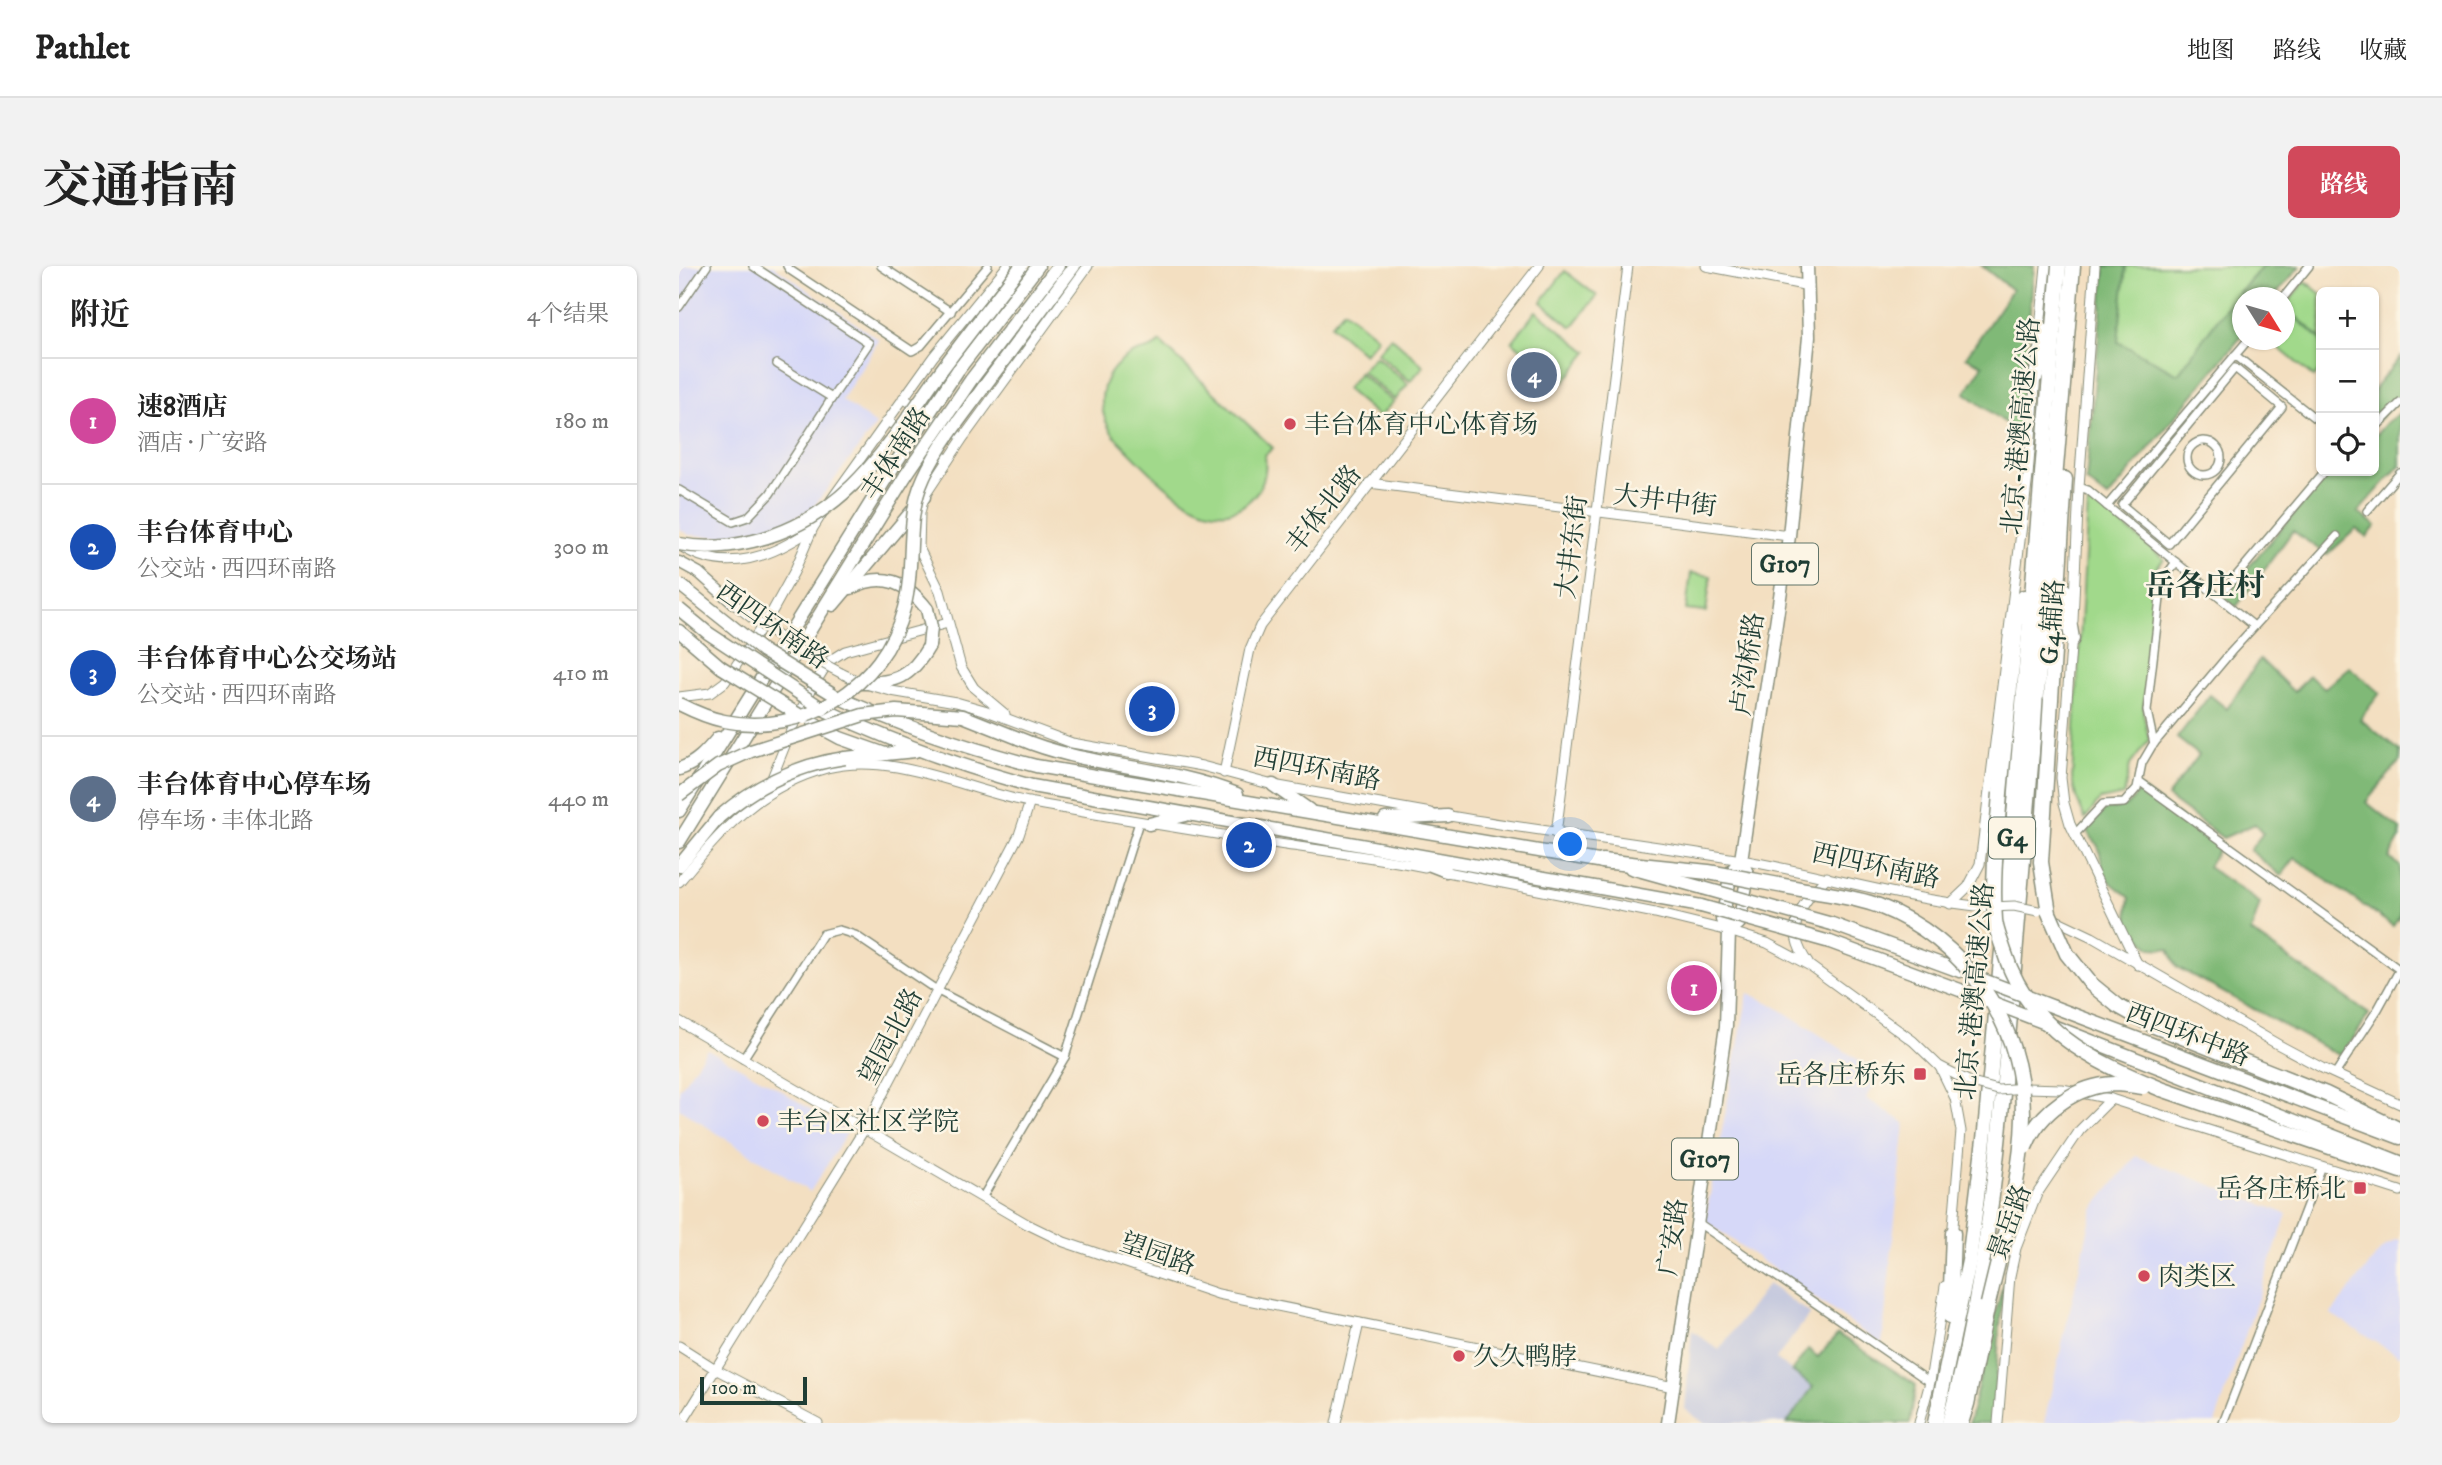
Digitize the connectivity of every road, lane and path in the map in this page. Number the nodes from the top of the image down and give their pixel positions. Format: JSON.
{"nodes":[{"id":1,"x":707,"y":266,"type":"edge"},
{"id":2,"x":753,"y":266,"type":"edge"},
{"id":3,"x":787,"y":266,"type":"edge"},
{"id":4,"x":881,"y":266,"type":"edge"},
{"id":5,"x":990,"y":266,"type":"edge"},
{"id":6,"x":1021,"y":266,"type":"edge"},
{"id":7,"x":1038,"y":266,"type":"edge"},
{"id":8,"x":1058,"y":266,"type":"edge"},
{"id":9,"x":1075,"y":266,"type":"edge"},
{"id":10,"x":1088,"y":266,"type":"edge"},
{"id":11,"x":1539,"y":266,"type":"edge"},
{"id":12,"x":1628,"y":266,"type":"edge"},
{"id":13,"x":1706,"y":266,"type":"edge"},
{"id":14,"x":1807,"y":266,"type":"edge"},
{"id":15,"x":2046,"y":266,"type":"edge"},
{"id":16,"x":2059,"y":266,"type":"edge"},
{"id":17,"x":2073,"y":266,"type":"edge"},
{"id":18,"x":2095,"y":266,"type":"edge"},
{"id":19,"x":2309,"y":266,"type":"edge"},
{"id":20,"x":763,"y":269,"type":"edge"},
{"id":21,"x":1005,"y":269,"type":"edge"},
{"id":22,"x":2065,"y":284,"type":"junction"},
{"id":23,"x":1809,"y":286,"type":"junction"},
{"id":24,"x":2292,"y":287,"type":"edge"},
{"id":25,"x":679,"y":307,"type":"edge"},
{"id":26,"x":951,"y":312,"type":"junction"},
{"id":27,"x":2239,"y":350,"type":"edge"},
{"id":28,"x":2235,"y":355,"type":"junction"},
{"id":29,"x":777,"y":364,"type":"dead end"},
{"id":30,"x":2036,"y":376,"type":"junction"},
{"id":31,"x":832,"y":398,"type":"junction"},
{"id":32,"x":903,"y":398,"type":"junction"},
{"id":33,"x":2400,"y":403,"type":"edge"},
{"id":34,"x":2316,"y":419,"type":"edge"},
{"id":35,"x":887,"y":421,"type":"junction"},
{"id":36,"x":2379,"y":424,"type":"edge"},
{"id":37,"x":2170,"y":431,"type":"junction"},
{"id":38,"x":2178,"y":437,"type":"junction"},
{"id":39,"x":963,"y":438,"type":"junction"},
{"id":40,"x":2191,"y":447,"type":"junction"},
{"id":41,"x":948,"y":460,"type":"junction"},
{"id":42,"x":2217,"y":468,"type":"junction"},
{"id":43,"x":2400,"y":474,"type":"edge"},
{"id":44,"x":2225,"y":476,"type":"junction"},
{"id":45,"x":2321,"y":476,"type":"edge"},
{"id":46,"x":1369,"y":483,"type":"junction"},
{"id":47,"x":2079,"y":486,"type":"junction"},
{"id":48,"x":679,"y":490,"type":"edge"},
{"id":49,"x":924,"y":497,"type":"junction"},
{"id":50,"x":2107,"y":506,"type":"junction"},
{"id":51,"x":2367,"y":511,"type":"dead end"},
{"id":52,"x":1596,"y":512,"type":"junction"},
{"id":53,"x":813,"y":528,"type":"junction"},
{"id":54,"x":1789,"y":536,"type":"junction"},
{"id":55,"x":2337,"y":536,"type":"dead end"},
{"id":56,"x":679,"y":544,"type":"edge"},
{"id":57,"x":679,"y":562,"type":"edge"},
{"id":58,"x":2176,"y":562,"type":"junction"},
{"id":59,"x":2060,"y":564,"type":"junction"},
{"id":60,"x":2033,"y":566,"type":"junction"},
{"id":61,"x":679,"y":584,"type":"edge"},
{"id":62,"x":2227,"y":587,"type":"dead end"},
{"id":63,"x":844,"y":592,"type":"junction"},
{"id":64,"x":734,"y":604,"type":"joint"},
{"id":65,"x":679,"y":609,"type":"edge"},
{"id":66,"x":948,"y":623,"type":"junction"},
{"id":67,"x":2254,"y":626,"type":"junction"},
{"id":68,"x":679,"y":631,"type":"edge"},
{"id":69,"x":807,"y":635,"type":"junction"},
{"id":70,"x":2072,"y":639,"type":"junction"},
{"id":71,"x":679,"y":644,"type":"edge"},
{"id":72,"x":705,"y":655,"type":"junction"},
{"id":73,"x":862,"y":683,"type":"junction"},
{"id":74,"x":679,"y":697,"type":"edge"},
{"id":75,"x":679,"y":704,"type":"edge"},
{"id":76,"x":742,"y":711,"type":"junction"},
{"id":77,"x":1010,"y":718,"type":"junction"},
{"id":78,"x":2154,"y":744,"type":"junction"},
{"id":79,"x":919,"y":751,"type":"junction"},
{"id":80,"x":885,"y":754,"type":"junction"},
{"id":81,"x":679,"y":769,"type":"edge"},
{"id":82,"x":1224,"y":773,"type":"junction"},
{"id":83,"x":2139,"y":781,"type":"junction"},
{"id":84,"x":1273,"y":785,"type":"junction"},
{"id":85,"x":766,"y":793,"type":"junction"},
{"id":86,"x":679,"y":795,"type":"edge"},
{"id":87,"x":1030,"y":802,"type":"junction"},
{"id":88,"x":1260,"y":803,"type":"junction"},
{"id":89,"x":679,"y":811,"type":"edge"},
{"id":90,"x":1313,"y":812,"type":"junction"},
{"id":91,"x":1194,"y":813,"type":"junction"},
{"id":92,"x":1448,"y":816,"type":"junction"},
{"id":93,"x":1361,"y":820,"type":"junction"},
{"id":94,"x":1144,"y":823,"type":"junction"},
{"id":95,"x":1556,"y":834,"type":"junction"},
{"id":96,"x":2075,"y":834,"type":"junction"},
{"id":97,"x":679,"y":842,"type":"edge"},
{"id":98,"x":1389,"y":849,"type":"junction"},
{"id":99,"x":1741,"y":860,"type":"junction"},
{"id":100,"x":1602,"y":861,"type":"junction"},
{"id":101,"x":680,"y":865,"type":"edge"},
{"id":102,"x":1446,"y":871,"type":"junction"},
{"id":103,"x":1827,"y":877,"type":"junction"},
{"id":104,"x":679,"y":882,"type":"edge"},
{"id":105,"x":1950,"y":904,"type":"junction"},
{"id":106,"x":2038,"y":911,"type":"joint"},
{"id":107,"x":1729,"y":931,"type":"junction"},
{"id":108,"x":2138,"y":965,"type":"junction"},
{"id":109,"x":1811,"y":966,"type":"junction"},
{"id":110,"x":2400,"y":970,"type":"edge"},
{"id":111,"x":1960,"y":971,"type":"joint"},
{"id":112,"x":938,"y":991,"type":"junction"},
{"id":113,"x":679,"y":1021,"type":"edge"},
{"id":114,"x":2053,"y":1026,"type":"joint"},
{"id":115,"x":1065,"y":1057,"type":"junction"},
{"id":116,"x":743,"y":1059,"type":"junction"},
{"id":117,"x":1939,"y":1066,"type":"junction"},
{"id":118,"x":2335,"y":1074,"type":"junction"},
{"id":119,"x":2161,"y":1089,"type":"junction"},
{"id":120,"x":2111,"y":1099,"type":"junction"},
{"id":121,"x":2400,"y":1104,"type":"edge"},
{"id":122,"x":865,"y":1128,"type":"junction"},
{"id":123,"x":2400,"y":1130,"type":"edge"},
{"id":124,"x":2400,"y":1139,"type":"edge"},
{"id":125,"x":2019,"y":1160,"type":"junction"},
{"id":126,"x":2400,"y":1162,"type":"edge"},
{"id":127,"x":2322,"y":1166,"type":"junction"},
{"id":128,"x":2400,"y":1171,"type":"edge"},
{"id":129,"x":2400,"y":1191,"type":"edge"},
{"id":130,"x":982,"y":1198,"type":"junction"},
{"id":131,"x":1697,"y":1222,"type":"junction"},
{"id":132,"x":1953,"y":1233,"type":"junction"},
{"id":133,"x":1359,"y":1323,"type":"junction"},
{"id":134,"x":679,"y":1346,"type":"edge"},
{"id":135,"x":717,"y":1370,"type":"junction"},
{"id":136,"x":1930,"y":1382,"type":"junction"},
{"id":137,"x":1674,"y":1387,"type":"junction"},
{"id":138,"x":1944,"y":1387,"type":"junction"},
{"id":139,"x":682,"y":1423,"type":"edge"},
{"id":140,"x":818,"y":1423,"type":"edge"},
{"id":141,"x":1336,"y":1423,"type":"edge"},
{"id":142,"x":1668,"y":1423,"type":"edge"},
{"id":143,"x":1919,"y":1423,"type":"edge"},
{"id":144,"x":1935,"y":1423,"type":"edge"},
{"id":145,"x":1949,"y":1423,"type":"edge"},
{"id":146,"x":1961,"y":1423,"type":"edge"},
{"id":147,"x":1999,"y":1423,"type":"edge"},
{"id":148,"x":2223,"y":1423,"type":"edge"}],
"edges":[{"from":1,"to":25,"type":"street"},
{"from":2,"to":20,"type":"street"},
{"from":3,"to":26,"type":"street"},
{"from":4,"to":26,"type":"street"},
{"from":5,"to":21,"type":"street"},
{"from":5,"to":26,"type":"street"},
{"from":6,"to":56,"type":"highway","bridge":true},
{"from":7,"to":76,"type":"highway","name":"丰体南路","bridge":true},
{"from":8,"to":69,"type":"highway","name":"丰体南路","bridge":true},
{"from":9,"to":75,"type":"highway","bridge":true},
{"from":10,"to":39,"type":"street","name":"丰体南路"},
{"from":11,"to":46,"type":"street","name":"丰体北路"},
{"from":12,"to":52,"type":"street","name":"大井东街"},
{"from":13,"to":23,"type":"street"},
{"from":14,"to":23,"type":"highway","name":"卢沟桥路","number":"G107"},
{"from":15,"to":30,"type":"street"},
{"from":16,"to":22,"type":"highway","name":"北京-港澳高速公路","number":"G4"},
{"from":17,"to":22,"type":"highway","name":"北京-港澳高速公路","number":"G4"},
{"from":18,"to":47,"type":"street","name":"G4辅路"},
{"from":19,"to":24,"type":"street"},
{"from":20,"to":31,"type":"street"},
{"from":21,"to":32,"type":"street","name":"丰体南路"},
{"from":22,"to":30,"type":"highway"},
{"from":22,"to":59,"type":"highway"},
{"from":22,"to":60,"type":"highway","name":"北京-港澳高速公路","number":"G4"},
{"from":22,"to":145,"type":"highway","name":"北京-港澳高速公路","number":"G4"},
{"from":23,"to":54,"type":"highway","name":"卢沟桥路","number":"G107"},
{"from":27,"to":28,"type":"street"},
{"from":28,"to":34,"type":"street"},
{"from":28,"to":37,"type":"street"},
{"from":29,"to":31,"type":"street"},
{"from":30,"to":105,"type":"street"},
{"from":31,"to":48,"type":"street"},
{"from":32,"to":35,"type":"street","name":"丰体南路"},
{"from":32,"to":39,"type":"street"},
{"from":33,"to":36,"type":"street"},
{"from":35,"to":41,"type":"street"},
{"from":35,"to":53,"type":"street","name":"丰体南路"},
{"from":37,"to":38,"type":"street"},
{"from":37,"to":50,"type":"street"},
{"from":38,"to":40,"type":"street"},
{"from":38,"to":44,"type":"street"},
{"from":38,"to":44,"type":"street"},
{"from":39,"to":41,"type":"street","name":"丰体南路"},
{"from":40,"to":42,"type":"street"},
{"from":40,"to":42,"type":"street"},
{"from":41,"to":49,"type":"street","name":"丰体南路"},
{"from":42,"to":44,"type":"street"},
{"from":43,"to":51,"type":"street"},
{"from":45,"to":62,"type":"street"},
{"from":46,"to":52,"type":"street","name":"大井中街"},
{"from":46,"to":82,"type":"street","name":"丰体北路"},
{"from":47,"to":50,"type":"street"},
{"from":47,"to":70,"type":"street","name":"G4辅路"},
{"from":49,"to":63,"type":"highway"},
{"from":49,"to":66,"type":"street"},
{"from":50,"to":58,"type":"street"},
{"from":52,"to":54,"type":"street","name":"大井中街"},
{"from":52,"to":95,"type":"street","name":"大井东街"},
{"from":53,"to":56,"type":"street"},
{"from":53,"to":74,"type":"street"},
{"from":54,"to":99,"type":"highway","name":"卢沟桥路","number":"G107"},
{"from":55,"to":67,"type":"street"},
{"from":57,"to":64,"type":"main road","name":"西四环南路"},
{"from":58,"to":67,"type":"street"},
{"from":58,"to":78,"type":"street"},
{"from":59,"to":70,"type":"highway"},
{"from":59,"to":123,"type":"highway","bridge":true},
{"from":60,"to":119,"type":"highway","bridge":true},
{"from":60,"to":138,"type":"highway","name":"北京-港澳高速公路","number":"G4"},
{"from":61,"to":88,"type":"highway","name":"西四环南路","bridge":true},
{"from":63,"to":69,"type":"highway"},
{"from":63,"to":73,"type":"highway","bridge":true},
{"from":64,"to":73,"type":"street","name":"西四环南路","bridge":true},
{"from":65,"to":79,"type":"highway","name":"西四环南路","bridge":true},
{"from":66,"to":77,"type":"street"},
{"from":66,"to":85,"type":"street"},
{"from":67,"to":78,"type":"street"},
{"from":68,"to":72,"type":"highway"},
{"from":69,"to":97,"type":"highway","name":"丰体南路"},
{"from":70,"to":96,"type":"street","name":"G4辅路"},
{"from":71,"to":72,"type":"highway"},
{"from":72,"to":80,"type":"highway","bridge":true},
{"from":73,"to":77,"type":"street","name":"西四环南路"},
{"from":76,"to":81,"type":"highway"},
{"from":76,"to":89,"type":"highway"},
{"from":77,"to":82,"type":"street","name":"西四环南路"},
{"from":78,"to":83,"type":"street"},
{"from":79,"to":80,"type":"highway"},
{"from":79,"to":91,"type":"highway","name":"西四环南路"},
{"from":80,"to":101,"type":"highway","bridge":true},
{"from":82,"to":84,"type":"street","name":"西四环南路"},
{"from":83,"to":96,"type":"street"},
{"from":83,"to":110,"type":"street"},
{"from":84,"to":90,"type":"highway"},
{"from":84,"to":92,"type":"street","name":"西四环南路"},
{"from":85,"to":87,"type":"street"},
{"from":85,"to":104,"type":"street"},
{"from":86,"to":88,"type":"highway","bridge":true},
{"from":87,"to":94,"type":"street"},
{"from":87,"to":112,"type":"street","name":"望园北路"},
{"from":88,"to":90,"type":"highway","name":"西四环南路"},
{"from":90,"to":93,"type":"highway","name":"西四环南路"},
{"from":91,"to":94,"type":"highway"},
{"from":91,"to":98,"type":"highway","name":"西四环南路"},
{"from":92,"to":93,"type":"highway"},
{"from":92,"to":95,"type":"street","name":"西四环南路"},
{"from":93,"to":100,"type":"highway","name":"西四环南路"},
{"from":94,"to":102,"type":"street"},
{"from":94,"to":115,"type":"street"},
{"from":95,"to":99,"type":"street","name":"西四环南路"},
{"from":96,"to":108,"type":"street","name":"G4辅路"},
{"from":98,"to":102,"type":"highway"},
{"from":98,"to":114,"type":"highway","name":"西四环南路","bridge":true},
{"from":99,"to":103,"type":"street","name":"西四环南路"},
{"from":99,"to":107,"type":"highway","number":"G107"},
{"from":100,"to":111,"type":"highway","name":"西四环南路","bridge":true},
{"from":100,"to":125,"type":"highway","bridge":true},
{"from":102,"to":107,"type":"street"},
{"from":103,"to":105,"type":"street","name":"西四环南路"},
{"from":103,"to":109,"type":"street"},
{"from":105,"to":106,"type":"street","name":"西四环南路","bridge":true},
{"from":106,"to":108,"type":"street","name":"西四环中路"},
{"from":107,"to":109,"type":"street"},
{"from":107,"to":131,"type":"highway","name":"广安路","number":"G107"},
{"from":108,"to":118,"type":"street","name":"西四环中路"},
{"from":109,"to":117,"type":"street"},
{"from":110,"to":118,"type":"street"},
{"from":111,"to":124,"type":"highway","name":"西四环中路","bridge":true},
{"from":112,"to":115,"type":"street"},
{"from":112,"to":116,"type":"street"},
{"from":112,"to":122,"type":"street","name":"望园北路"},
{"from":113,"to":116,"type":"street","name":"望园路"},
{"from":114,"to":126,"type":"highway","name":"西四环中路"},
{"from":115,"to":130,"type":"street"},
{"from":116,"to":122,"type":"street","name":"望园路"},
{"from":117,"to":120,"type":"street","bridge":true},
{"from":117,"to":132,"type":"street"},
{"from":118,"to":121,"type":"street","name":"西四环中路"},
{"from":119,"to":125,"type":"highway","bridge":true},
{"from":119,"to":128,"type":"highway"},
{"from":120,"to":127,"type":"street"},
{"from":120,"to":147,"type":"street","name":"景岳路"},
{"from":122,"to":130,"type":"street","name":"望园路"},
{"from":122,"to":135,"type":"street","name":"望园北路"},
{"from":125,"to":146,"type":"highway","bridge":true},
{"from":127,"to":129,"type":"street"},
{"from":127,"to":148,"type":"street"},
{"from":130,"to":133,"type":"street","name":"望园路"},
{"from":131,"to":136,"type":"street"},
{"from":131,"to":137,"type":"highway","name":"广安路","number":"G107"},
{"from":132,"to":136,"type":"street"},
{"from":132,"to":138,"type":"highway"},
{"from":133,"to":137,"type":"street","name":"望园路"},
{"from":133,"to":141,"type":"street"},
{"from":134,"to":135,"type":"street"},
{"from":135,"to":139,"type":"street","name":"望园北路"},
{"from":135,"to":140,"type":"street"},
{"from":136,"to":143,"type":"street"},
{"from":137,"to":142,"type":"highway","name":"广安路","number":"G107"},
{"from":138,"to":144,"type":"highway","name":"北京-港澳高速公路","number":"G4"}]}
